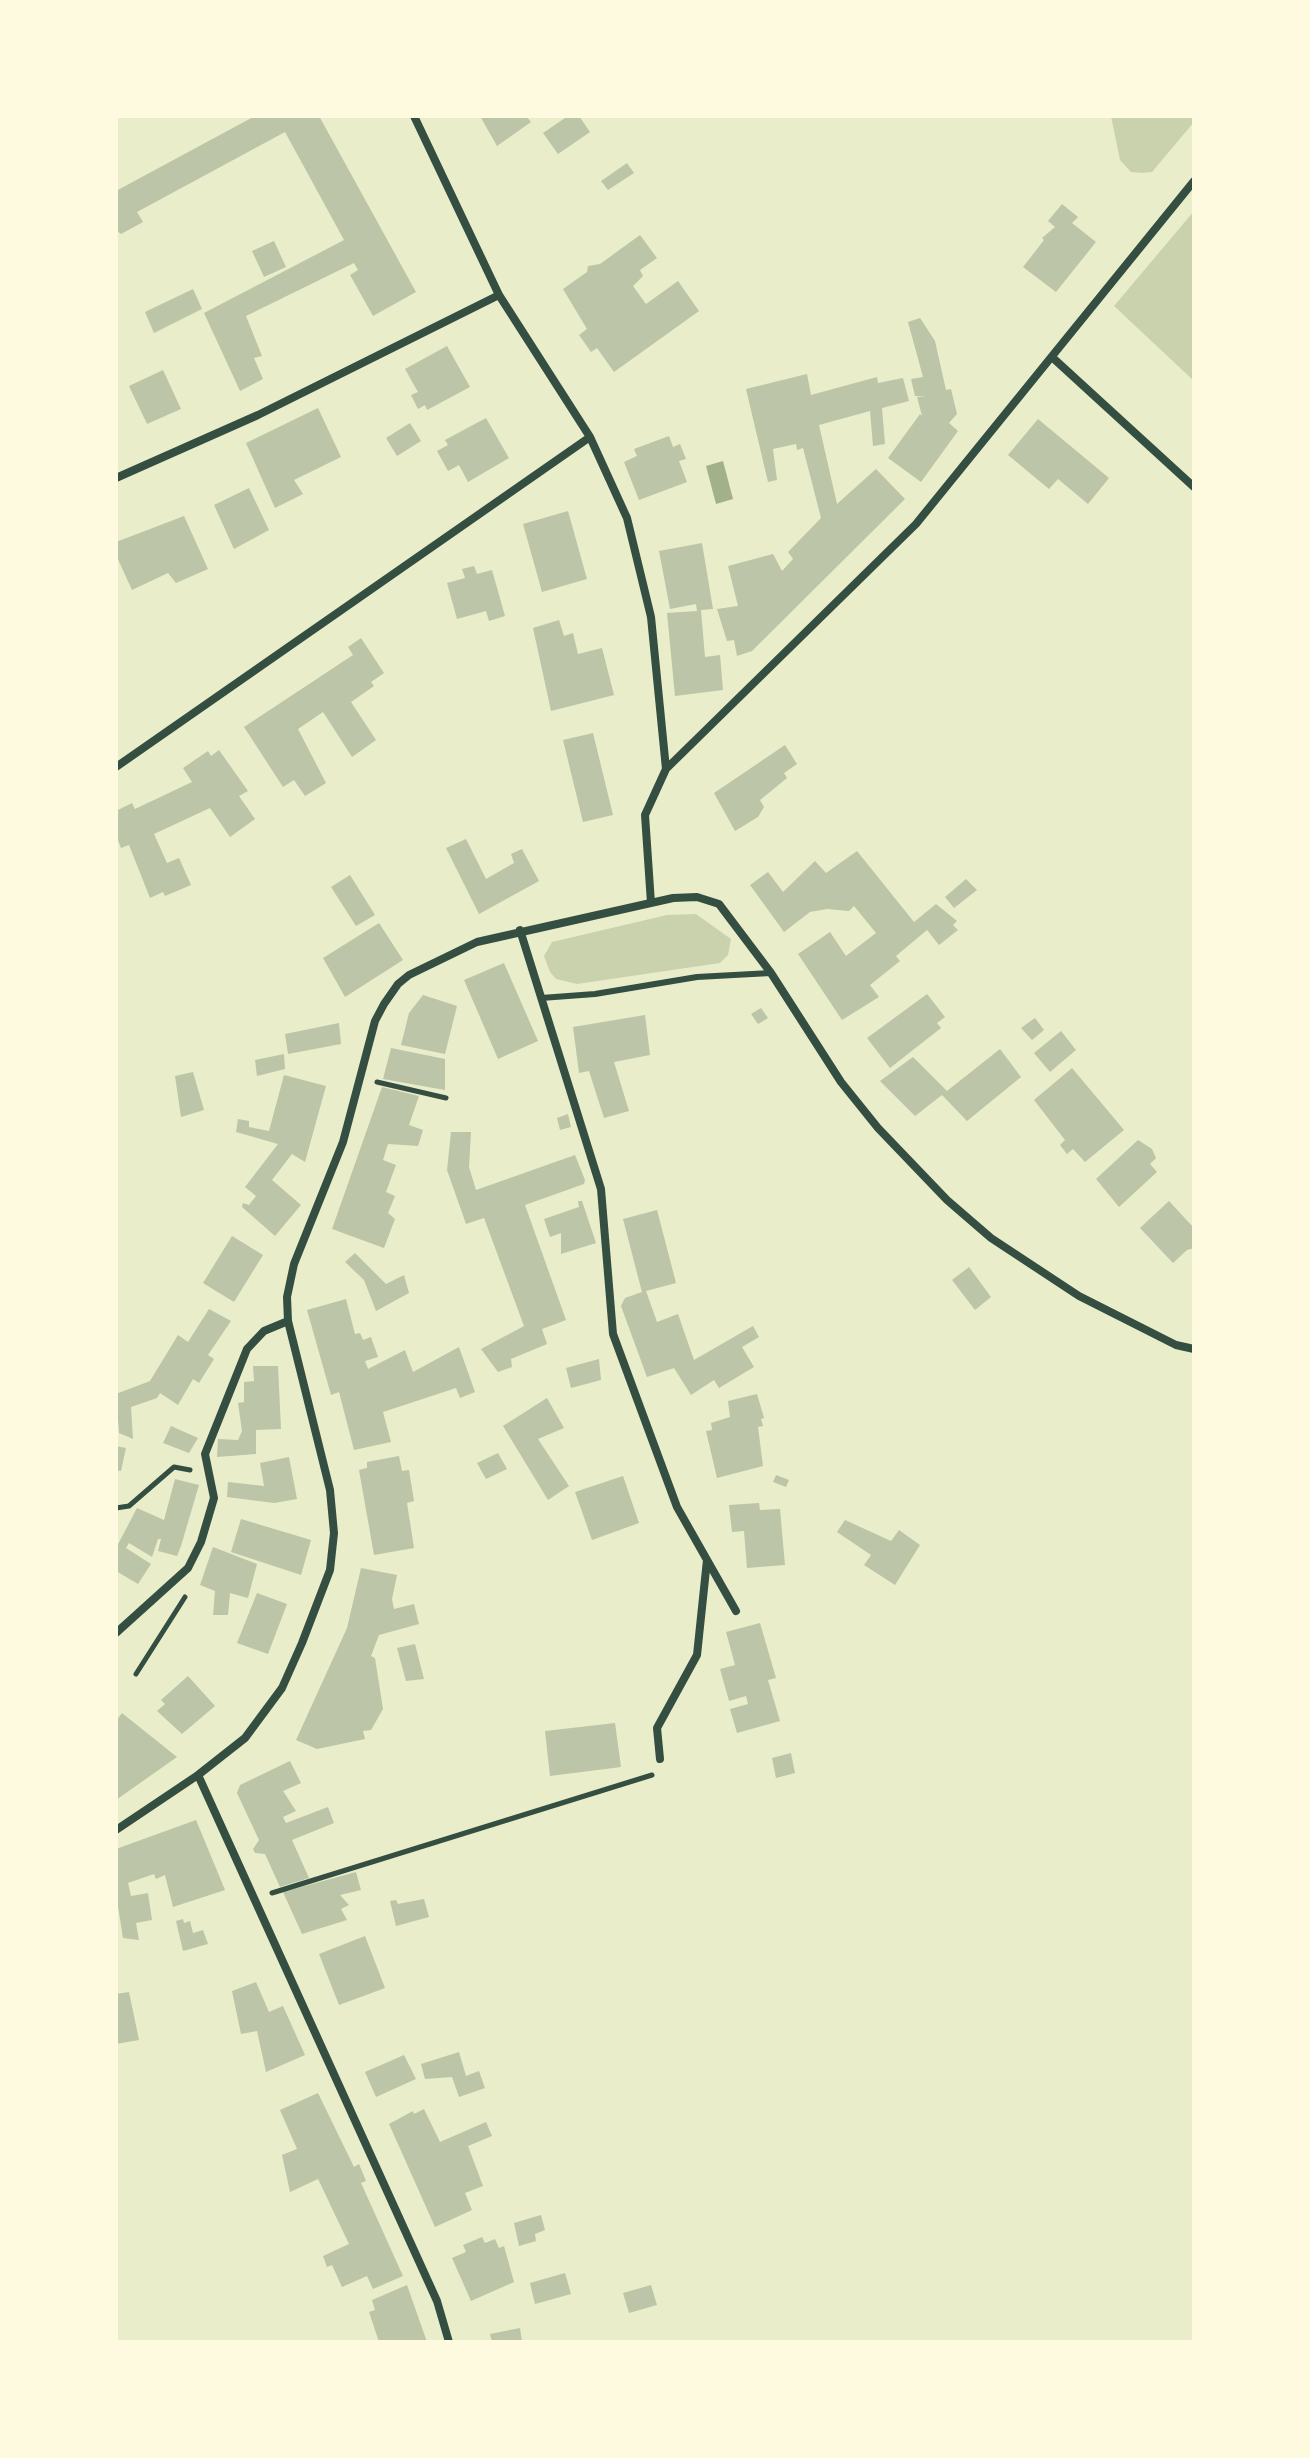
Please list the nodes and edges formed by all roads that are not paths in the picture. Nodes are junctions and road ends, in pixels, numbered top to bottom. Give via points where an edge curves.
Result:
1 (414, 116) edge
2 (1194, 181) edge
3 (499, 295) junction
4 (1053, 358) junction
5 (590, 437) junction
6 (116, 478) edge
7 (1194, 487) edge
8 (116, 767) edge
9 (666, 769) junction
10 (651, 903) junction
11 (520, 930) junction
12 (771, 973) junction
13 (541, 998) junction
14 (288, 1321) junction
15 (1194, 1349) edge
16 (707, 1559) junction
17 (736, 1611) dead end
18 (116, 1633) edge
19 (660, 1759) road end
20 (198, 1775) junction
21 (116, 1830) edge
22 (449, 2342) edge

1 - 3 street
2 - 4 street
3 - 5 street
3 - 6 street via 272,408
4 - 7 street
4 - 9 street via 916,524
5 - 8 street
5 - 9 street via 627,518 639,564 656,656
9 - 10 street via 645,815
10 - 11 street
10 - 12 street via 697,897 719,904
11 - 13 street
11 - 14 street via 477,942 398,984 375,1021 343,1142 294,1264
12 - 13 lane via 697,977
12 - 15 street via 841,1082 947,1200 991,1238 1079,1296
13 - 16 street via 601,1189 613,1334 677,1507
14 - 18 street via 264,1331 247,1349 205,1454 214,1498 188,1568
14 - 20 street via 330,1490 330,1570 268,1710 245,1738
16 - 17 street
16 - 19 street via 697,1655 657,1728
20 - 21 street
20 - 22 street via 437,2301

